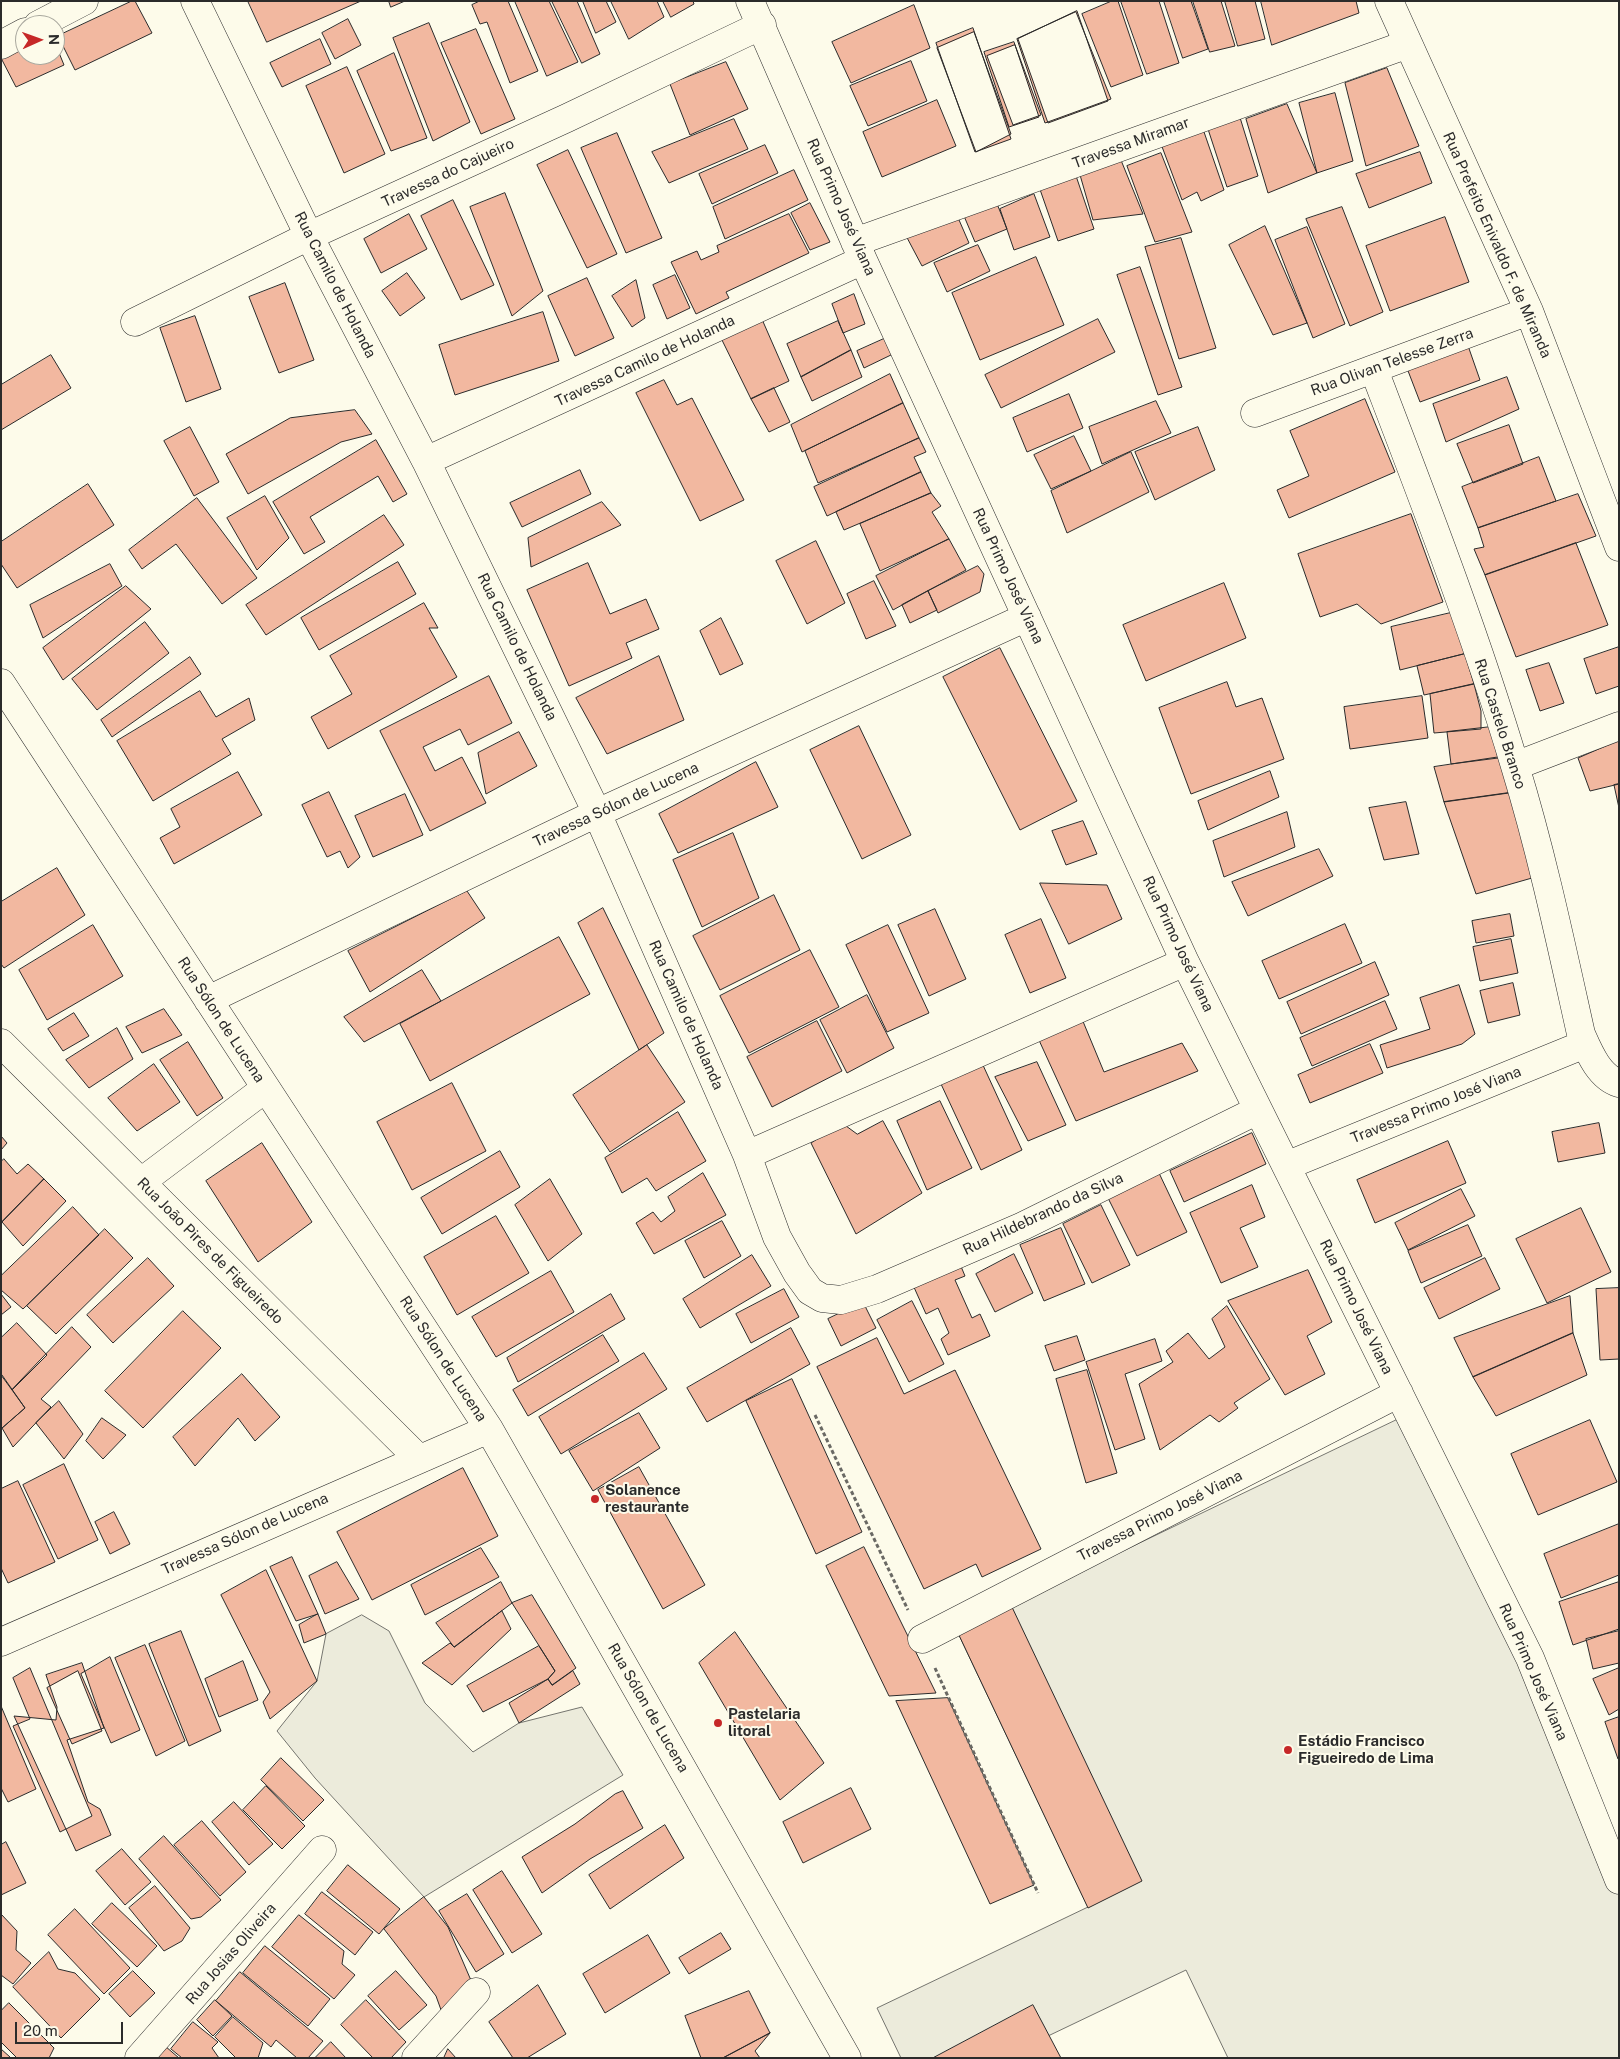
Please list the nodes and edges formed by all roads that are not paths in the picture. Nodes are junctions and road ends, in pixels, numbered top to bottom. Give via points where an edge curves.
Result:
1 (84, 1) edge
2 (195, 1) edge
3 (750, 1) edge
4 (1389, 1) edge
5 (57, 15) edge
6 (762, 26) junction
7 (15, 37) edge
8 (1408, 44) junction
9 (1, 45) edge
10 (309, 236) junction
11 (859, 251) junction
12 (1529, 311) junction
13 (135, 322) dead end
14 (1374, 370) junction
15 (1255, 413) dead end
16 (426, 461) junction
17 (1619, 548) edge
18 (1026, 617) junction
19 (1, 683) edge
20 (1619, 726) edge
21 (1515, 766) junction
22 (597, 813) junction
23 (1185, 962) junction
24 (208, 1000) junction
25 (1, 1043) edge
26 (1585, 1044) junction
27 (1615, 1082) edge
28 (266, 1088) junction
29 (1258, 1110) junction
30 (747, 1155) junction
31 (1286, 1166) junction
32 (140, 1182) junction
33 (822, 1298) joint
34 (1399, 1393) junction
35 (489, 1428) junction
36 (418, 1458) junction
37 (922, 1640) dead end
38 (1, 1642) edge
39 (322, 1850) dead end
40 (1619, 1880) edge
41 (476, 1992) dead end
42 (139, 2058) edge
43 (416, 2058) edge
44 (847, 2058) edge

1 - 5 street
2 - 10 street, Rua Camilo de Holanda
3 - 6 street, Rua Primo José Viana
4 - 8 street, Rua Prefeito Enivaldo F. de Miranda
6 - 10 street, Travessa do Cajueiro
6 - 11 street, Rua Primo José Viana
7 - 9 street
8 - 11 street, Travessa Miramar
8 - 12 street, Rua Prefeito Enivaldo F. de Miranda
10 - 13 street, Travessa do Cajueiro
10 - 16 street, Rua Camilo de Holanda
11 - 16 street, Travessa Camilo de Holanda
11 - 18 street, Rua Primo José Viana
12 - 14 street, Rua Olivan Telesse Zerra
12 - 17 street, Rua Prefeito Enivaldo F. de Miranda
14 - 15 street, Rua Olivan Telesse Zerra
14 - 21 street, Rua Castelo Branco via 1446,559
16 - 22 street, Rua Camilo de Holanda
18 - 22 street, Travessa Sólon de Lucena
18 - 23 street, Rua Primo José Viana
19 - 24 street, Rua Sólon de Lucena
20 - 21 street
21 - 26 street, Rua Castelo Branco via 1551,898
22 - 24 street, Travessa Sólon de Lucena
22 - 30 street, Rua Camilo de Holanda
23 - 29 street, Rua Primo José Viana
23 - 30 street
24 - 28 street, Rua Sólon de Lucena
25 - 32 street, Rua João Pires de Figueiredo
26 - 27 street, Rua Castelo Branco via 1590,1055
26 - 31 street, Travessa Primo José Viana
28 - 32 street
28 - 35 street, Rua Sólon de Lucena
29 - 31 street, Rua Primo José Viana
29 - 33 street, Rua Hildebrando da Silva via 996,1237 877,1288 841,1300
30 - 33 street, Rua Camilo de Holanda via 777,1236 804,1284
31 - 34 street, Rua Primo José Viana
32 - 36 street, Rua João Pires de Figueiredo
34 - 37 street, Travessa Primo José Viana
34 - 40 street, Rua Primo José Viana via 1530,1658
35 - 36 street, Travessa Sólon de Lucena
35 - 44 street, Rua Sólon de Lucena
36 - 38 street, Travessa Sólon de Lucena
39 - 42 street, Rua Josias Oliveira
41 - 43 street

